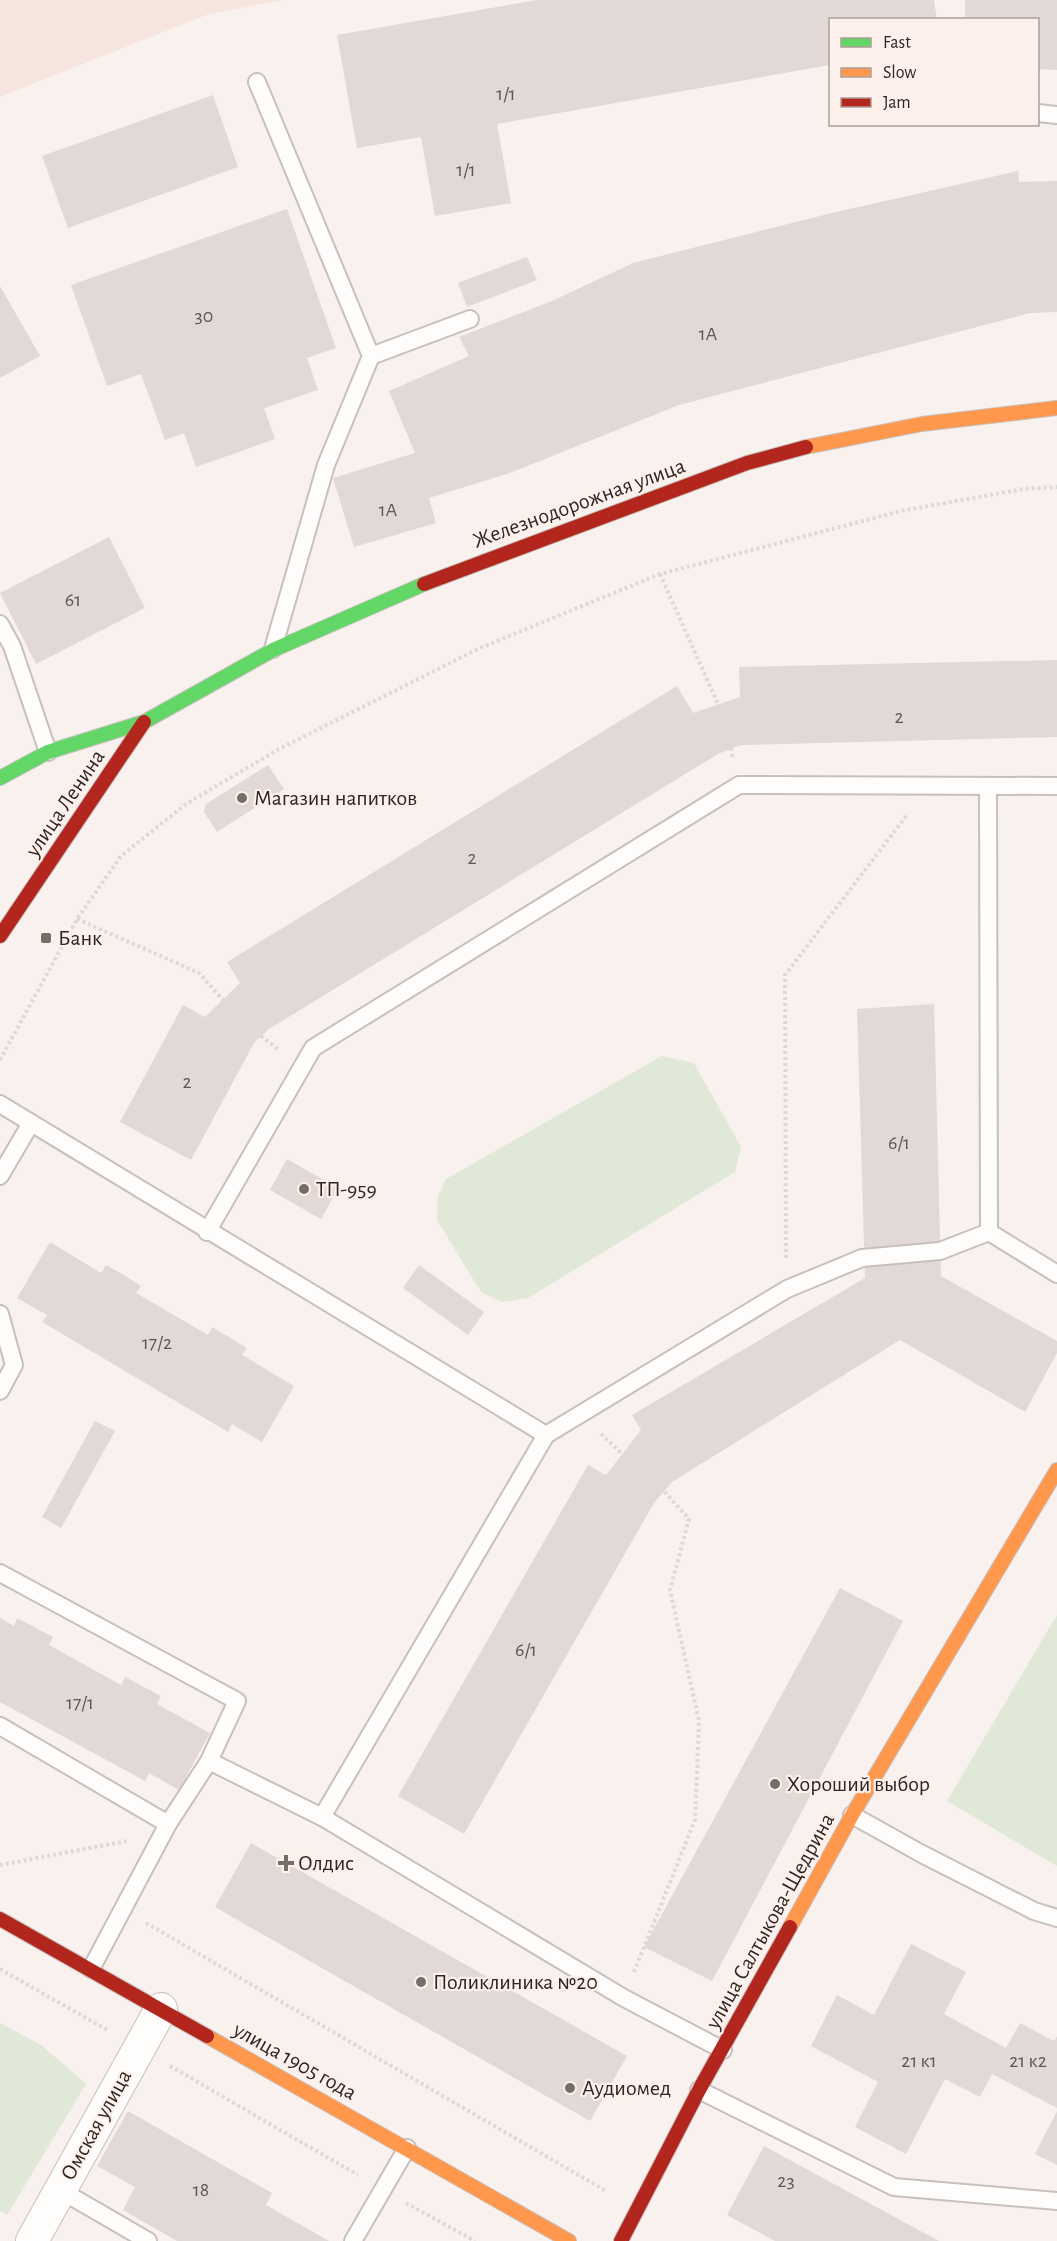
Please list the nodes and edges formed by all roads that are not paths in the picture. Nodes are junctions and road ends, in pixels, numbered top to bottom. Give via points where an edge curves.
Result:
1 (257, 82) dead end
2 (1039, 113) edge
3 (1057, 115) edge
4 (470, 319) dead end
5 (372, 356) junction
6 (1057, 408) edge
7 (0, 624) edge
8 (273, 650) junction
9 (144, 722) junction
10 (48, 752) junction
11 (0, 778) edge
12 (988, 786) junction
13 (1057, 786) edge
14 (0, 936) edge
15 (0, 1104) edge
16 (31, 1123) junction
17 (0, 1176) edge
18 (207, 1232) junction
19 (989, 1232) junction
20 (1057, 1274) edge
21 (0, 1314) edge
22 (0, 1391) edge
23 (546, 1435) junction
24 (1057, 1470) edge
25 (0, 1573) edge
26 (0, 1726) edge
27 (208, 1761) junction
28 (852, 1815) junction
29 (322, 1817) junction
30 (166, 1829) junction
31 (1057, 1918) edge
32 (0, 1919) edge
33 (91, 1969) junction
34 (161, 2009) junction
35 (723, 2050) junction
36 (699, 2090) junction
37 (407, 2148) junction
38 (60, 2190) junction
39 (1057, 2201) edge
40 (32, 2241) edge
41 (148, 2241) edge
42 (353, 2241) edge
43 (569, 2241) edge
44 (621, 2241) edge

1 - 5 lane
2 - 3 lane
4 - 5 lane
5 - 8 lane via 326,465
6 - 8 street, Железнодорожная улица via 829,440 747,463 428,582
7 - 10 lane via 12,646
8 - 9 street, Железнодорожная улица
9 - 10 street, Железнодорожная улица
9 - 14 street, улица Ленина
10 - 11 street, Железнодорожная улица
12 - 13 lane
12 - 18 lane via 739,785 313,1048
12 - 19 lane
15 - 16 lane
16 - 17 lane
16 - 18 lane
18 - 23 lane
19 - 20 lane
19 - 23 lane via 940,1251 862,1258 787,1288
21 - 22 lane via 14,1365
23 - 29 lane
24 - 28 street, улица Салтыкова-Щедрина
25 - 27 lane via 237,1701
26 - 30 lane
27 - 29 lane
27 - 30 lane
28 - 31 lane via 1024,1906
28 - 35 street, улица Салтыкова-Щедрина
29 - 35 lane via 624,1998
30 - 33 lane
32 - 33 street, улица 1905 года
33 - 34 street, улица 1905 года
34 - 37 street, улица 1905 года
34 - 38 street, Омская улица
35 - 36 street, улица Салтыкова-Щедрина
36 - 39 lane via 894,2187
36 - 44 street, улица Салтыкова-Щедрина
37 - 42 lane
37 - 43 street, улица 1905 года
38 - 40 street, Омская улица
38 - 41 lane

